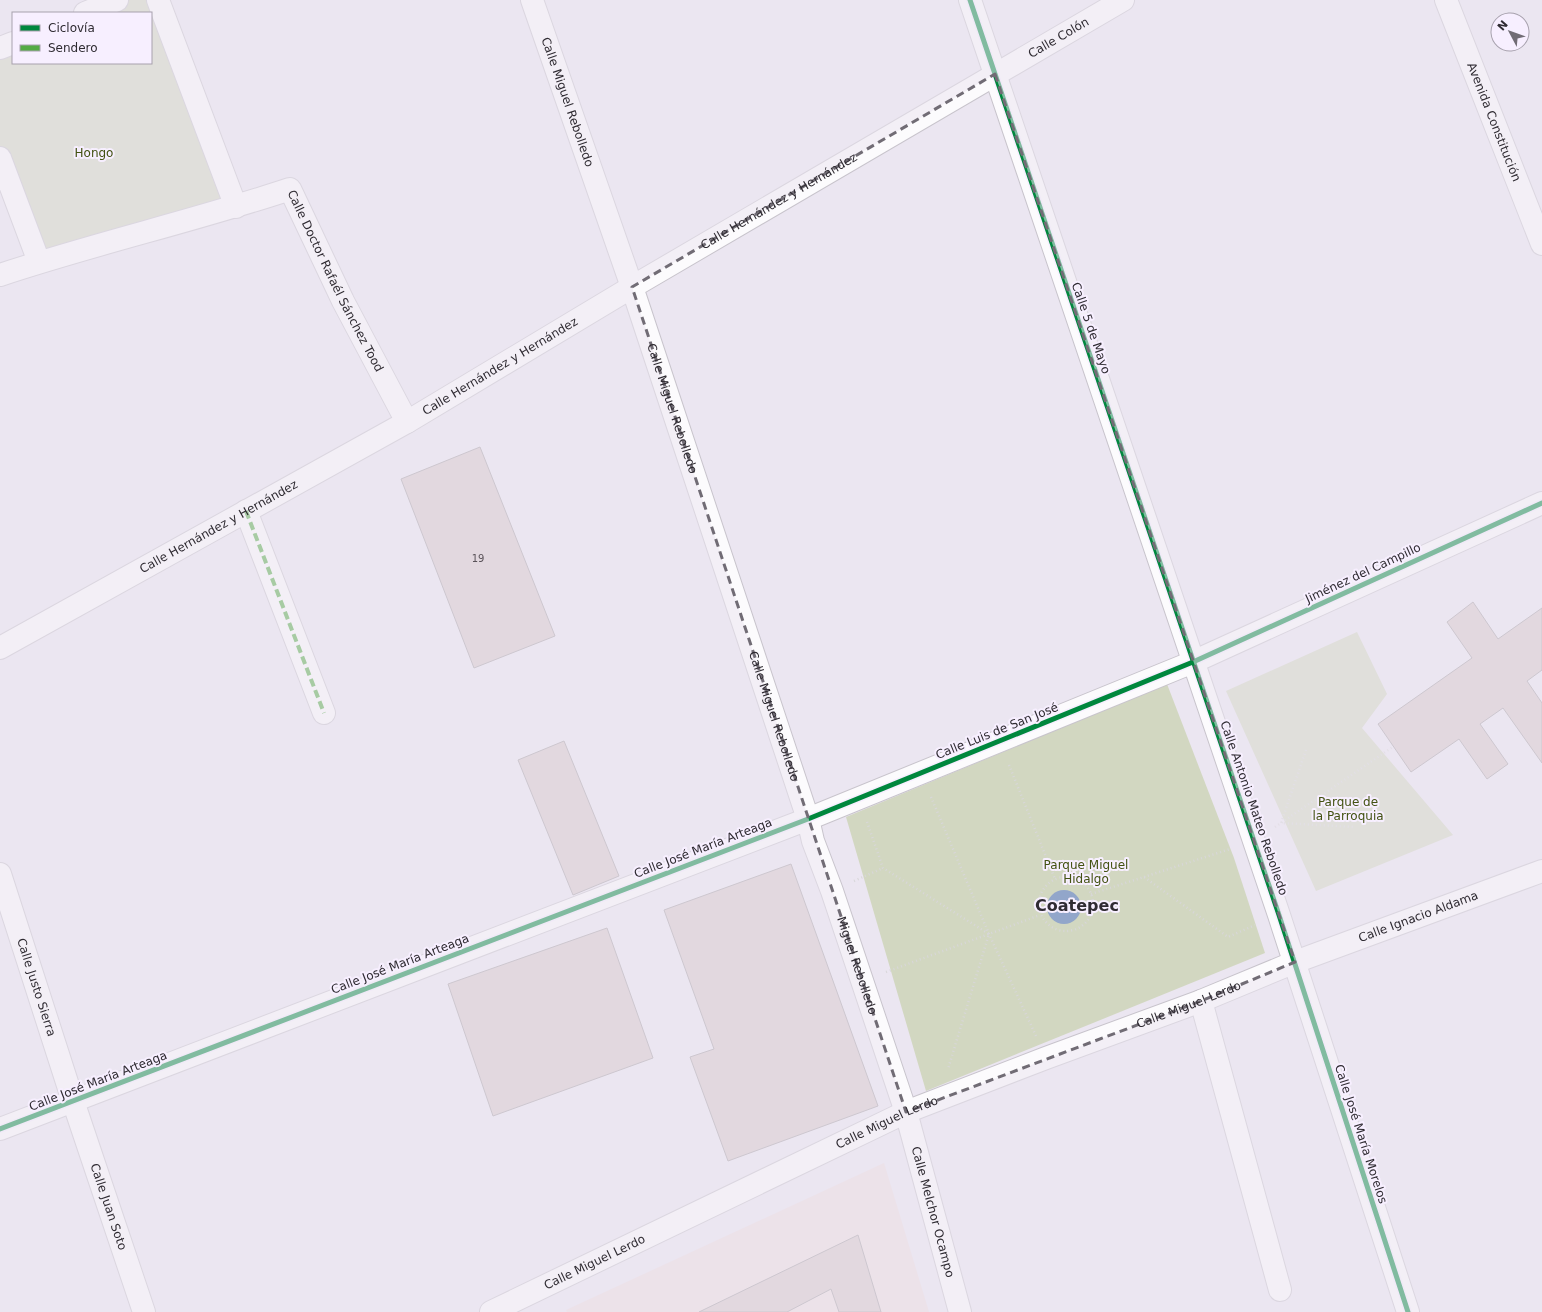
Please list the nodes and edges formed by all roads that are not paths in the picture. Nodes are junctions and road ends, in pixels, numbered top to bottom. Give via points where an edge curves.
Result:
1 (117, 0) edge
2 (158, 0) edge
3 (532, 0) edge
4 (970, 0) edge
5 (1123, 0) edge
6 (1446, 0) edge
7 (87, 12) edge
8 (12, 43) edge
9 (0, 48) edge
10 (995, 74) junction
11 (0, 158) edge
12 (236, 207) junction
13 (1542, 244) edge
14 (39, 262) junction
15 (0, 275) edge
16 (632, 287) junction
17 (407, 422) junction
18 (1542, 502) edge
19 (246, 511) junction
20 (0, 648) edge
21 (1193, 662) junction
22 (324, 713) dead end
23 (808, 818) junction
24 (1542, 871) edge
25 (0, 874) edge
26 (1295, 962) junction
27 (1201, 1001) junction
28 (73, 1101) junction
29 (906, 1112) junction
30 (0, 1129) edge
31 (1280, 1290) dead end
32 (144, 1312) edge
33 (491, 1312) edge
34 (960, 1312) edge
35 (1408, 1312) edge

1 - 7 street
2 - 12 street
3 - 16 street, Calle Miguel Rebolledo
4 - 10 street, Calle 5 de Mayo
5 - 10 street, Calle Colón
6 - 13 street, Avenida Constitución
8 - 9 street
10 - 16 street, Calle Hernández y Hernández
10 - 21 street, Calle 5 de Mayo
11 - 14 street
12 - 14 street, Calle Doctor Rafaél Sánchez Tood
12 - 17 street, Calle Doctor Rafaél Sánchez Tood via 290,189 343,301
14 - 15 street, Calle Doctor Rafaél Sánchez Tood
16 - 17 street, Calle Hernández y Hernández
16 - 23 street, Calle Miguel Rebolledo
17 - 19 street, Calle Hernández y Hernández
18 - 21 street, Jiménez del Campillo
19 - 20 street, Calle Hernández y Hernández
19 - 22 street
21 - 23 street, Calle Luis de San José
21 - 26 street, Calle Antonio Mateo Rebolledo
23 - 28 street, Calle José María Arteaga
23 - 29 street, Miguel Rebolledo via 813,841
24 - 26 street, Calle Ignacio Aldama
25 - 28 street, Calle Justo Sierra
26 - 27 street, Calle Miguel Lerdo
26 - 35 street, Calle José María Morelos
27 - 29 street, Calle Miguel Lerdo
27 - 31 street
28 - 30 street, Calle José María Arteaga
28 - 32 street, Calle Juan Soto
29 - 33 street, Calle Miguel Lerdo
29 - 34 street, Calle Melchor Ocampo

